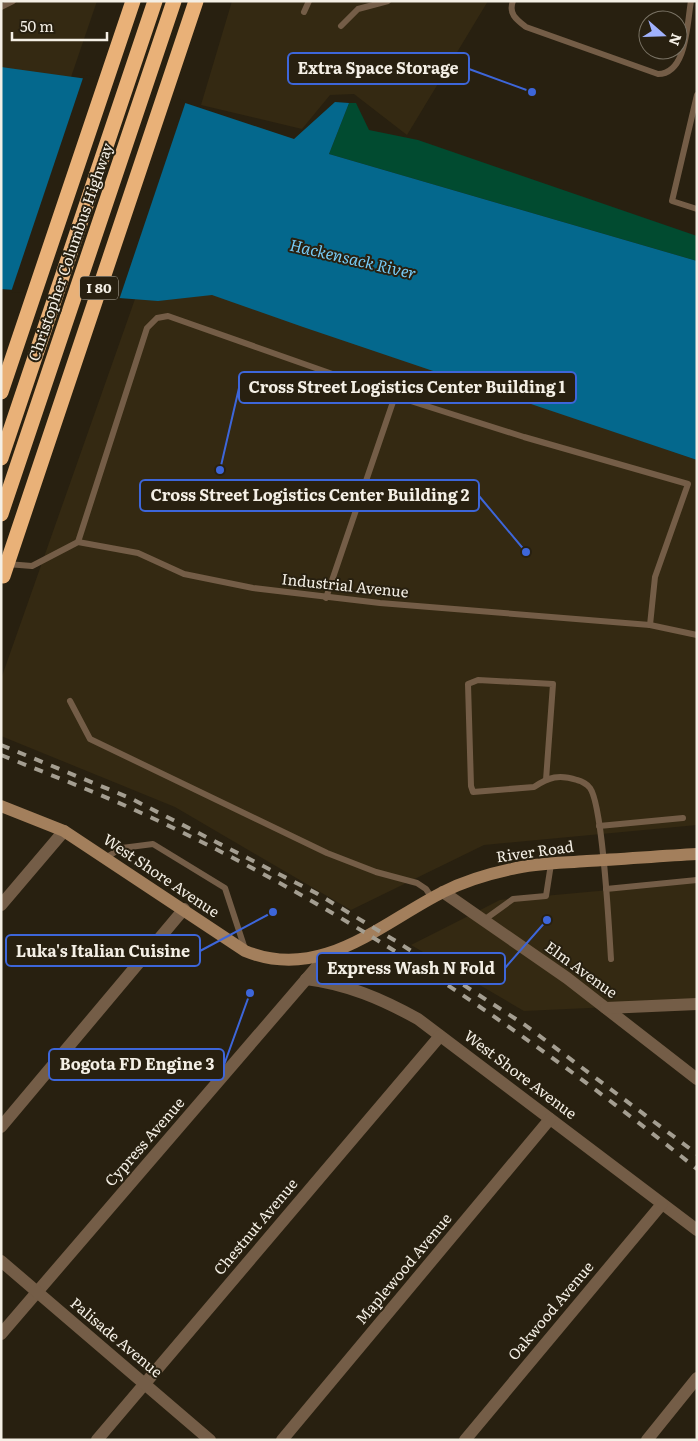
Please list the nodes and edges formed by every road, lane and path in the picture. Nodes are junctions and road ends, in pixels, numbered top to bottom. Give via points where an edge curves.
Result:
1 (13, 1) edge
2 (133, 1) edge
3 (154, 1) edge
4 (174, 1) edge
5 (196, 1) edge
6 (309, 1) edge
7 (388, 1) edge
8 (513, 1) edge
9 (691, 1) edge
10 (1, 7) edge
11 (304, 12) dead end
12 (341, 26) dead end
13 (697, 95) edge
14 (697, 209) edge
15 (1, 392) edge
16 (395, 396) junction
17 (1, 458) edge
18 (1, 514) edge
19 (78, 542) junction
20 (2, 575) edge
21 (326, 598) junction
22 (650, 625) junction
23 (697, 635) edge
24 (70, 701) dead end
25 (546, 780) junction
26 (1, 806) edge
27 (683, 818) dead end
28 (598, 826) junction
29 (64, 831) junction
30 (697, 854) edge
31 (106, 858) junction
32 (602, 860) junction
33 (551, 864) junction
34 (697, 880) edge
35 (606, 889) junction
36 (437, 895) junction
37 (1, 905) edge
38 (184, 909) junction
39 (484, 920) junction
40 (362, 937) joint
41 (245, 951) junction
42 (327, 955) junction
43 (611, 959) dead end
44 (306, 979) junction
45 (697, 1004) edge
46 (606, 1008) junction
47 (440, 1036) junction
48 (697, 1079) edge
49 (550, 1119) junction
50 (1, 1127) edge
51 (662, 1204) junction
52 (697, 1230) edge
53 (1, 1262) edge
54 (37, 1292) junction
55 (1, 1334) edge
56 (697, 1378) edge
57 (144, 1383) junction
58 (97, 1440) edge
59 (210, 1440) edge
60 (282, 1440) edge
61 (466, 1440) edge
62 (647, 1440) edge

1 - 10 lane
2 - 15 highway, Christopher Columbus Highway
3 - 17 highway, Christopher Columbus Highway / I 80
4 - 18 highway, Christopher Columbus Highway / I 80
5 - 20 highway, I 80, bridge
6 - 11 lane
7 - 12 lane via 358,9
8 - 9 lane via 511,12 526,27 658,74 666,74 678,64
13 - 14 lane via 672,201
16 - 19 lane via 168,316 157,318 147,328
16 - 21 lane
16 - 22 lane via 688,484 655,577
19 - 20 lane via 32,566
19 - 21 lane, Industrial Avenue via 138,553 184,574 213,582
21 - 22 lane, Industrial Avenue
22 - 23 lane, Industrial Avenue
24 - 36 lane via 90,739 328,853 376,872 417,883
25 - 25 lane via 534,787 473,792 468,684 478,680 553,684
25 - 28 lane via 558,775 583,782 590,788
26 - 29 main road, West Shore Avenue
27 - 28 lane
28 - 32 lane
29 - 31 main road, West Shore Avenue
29 - 37 street
30 - 32 main road, River Road
31 - 38 main road, West Shore Avenue
31 - 41 lane via 122,848 153,844 225,888
32 - 33 main road, River Road
32 - 35 lane
33 - 36 main road, River Road via 513,868 483,876
33 - 39 lane via 546,896 513,899
34 - 35 lane
35 - 43 lane
36 - 39 street, Elm Avenue
36 - 40 main road, River Road
38 - 41 main road, West Shore Avenue
38 - 50 street
39 - 46 street, Elm Avenue
40 - 42 main road, Cypress Avenue
41 - 42 main road, West Shore Avenue via 283,961
42 - 44 street, Cypress Avenue
44 - 47 street, West Shore Avenue via 333,983 385,1001 418,1019
44 - 54 street, Cypress Avenue
45 - 46 street
46 - 48 street, Elm Avenue
47 - 49 street, West Shore Avenue
47 - 57 street, Chestnut Avenue
49 - 51 street, West Shore Avenue
49 - 60 street, Maplewood Avenue
51 - 52 street, West Shore Avenue
51 - 61 street, Oakwood Avenue
53 - 54 street, Palisade Avenue
54 - 55 street, Cypress Avenue
54 - 57 street, Palisade Avenue
56 - 62 street
57 - 58 street, Chestnut Avenue
57 - 59 street, Palisade Avenue

